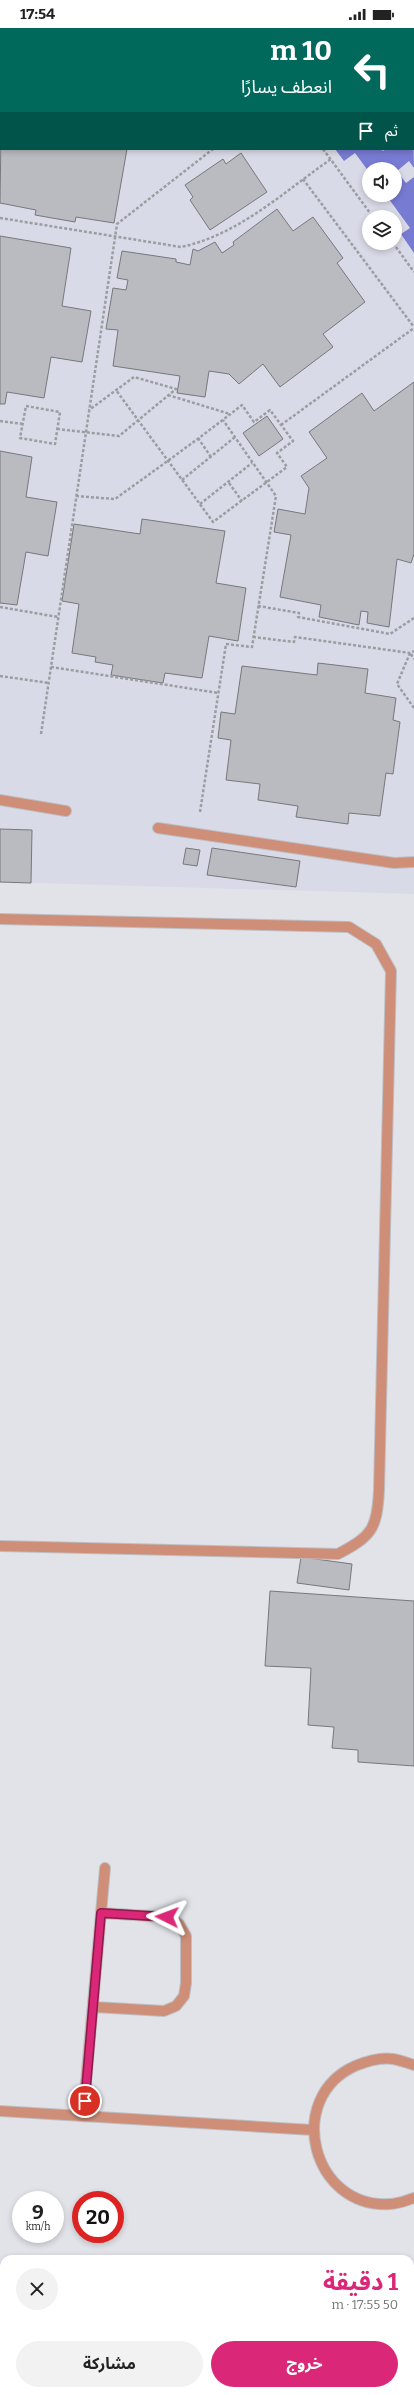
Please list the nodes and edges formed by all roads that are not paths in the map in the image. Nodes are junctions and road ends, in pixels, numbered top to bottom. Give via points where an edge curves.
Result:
1 (0, 800) edge
2 (66, 811) dead end
3 (158, 828) dead end
4 (414, 862) edge
5 (0, 919) edge
6 (0, 1546) edge
7 (105, 1868) dead end
8 (101, 1913) junction
9 (94, 2007) junction
10 (414, 2064) edge
11 (0, 2111) edge
12 (83, 2116) junction
13 (313, 2130) junction
14 (414, 2198) edge

1 - 2 lane
3 - 4 lane via 394,863
5 - 6 lane via 349,927 376,944 391,971 391,995 378,1518 362,1541 338,1554
7 - 8 lane
8 - 9 lane
8 - 9 lane via 167,1917 179,1924 186,1936 186,1983 184,1996 176,2006 164,2011
9 - 12 lane
10 - 13 lane via 393,2059 369,2060 347,2070 329,2086 318,2107
11 - 12 lane
12 - 13 lane
13 - 14 lane via 317,2154 322,2165 345,2192 367,2202 391,2204

